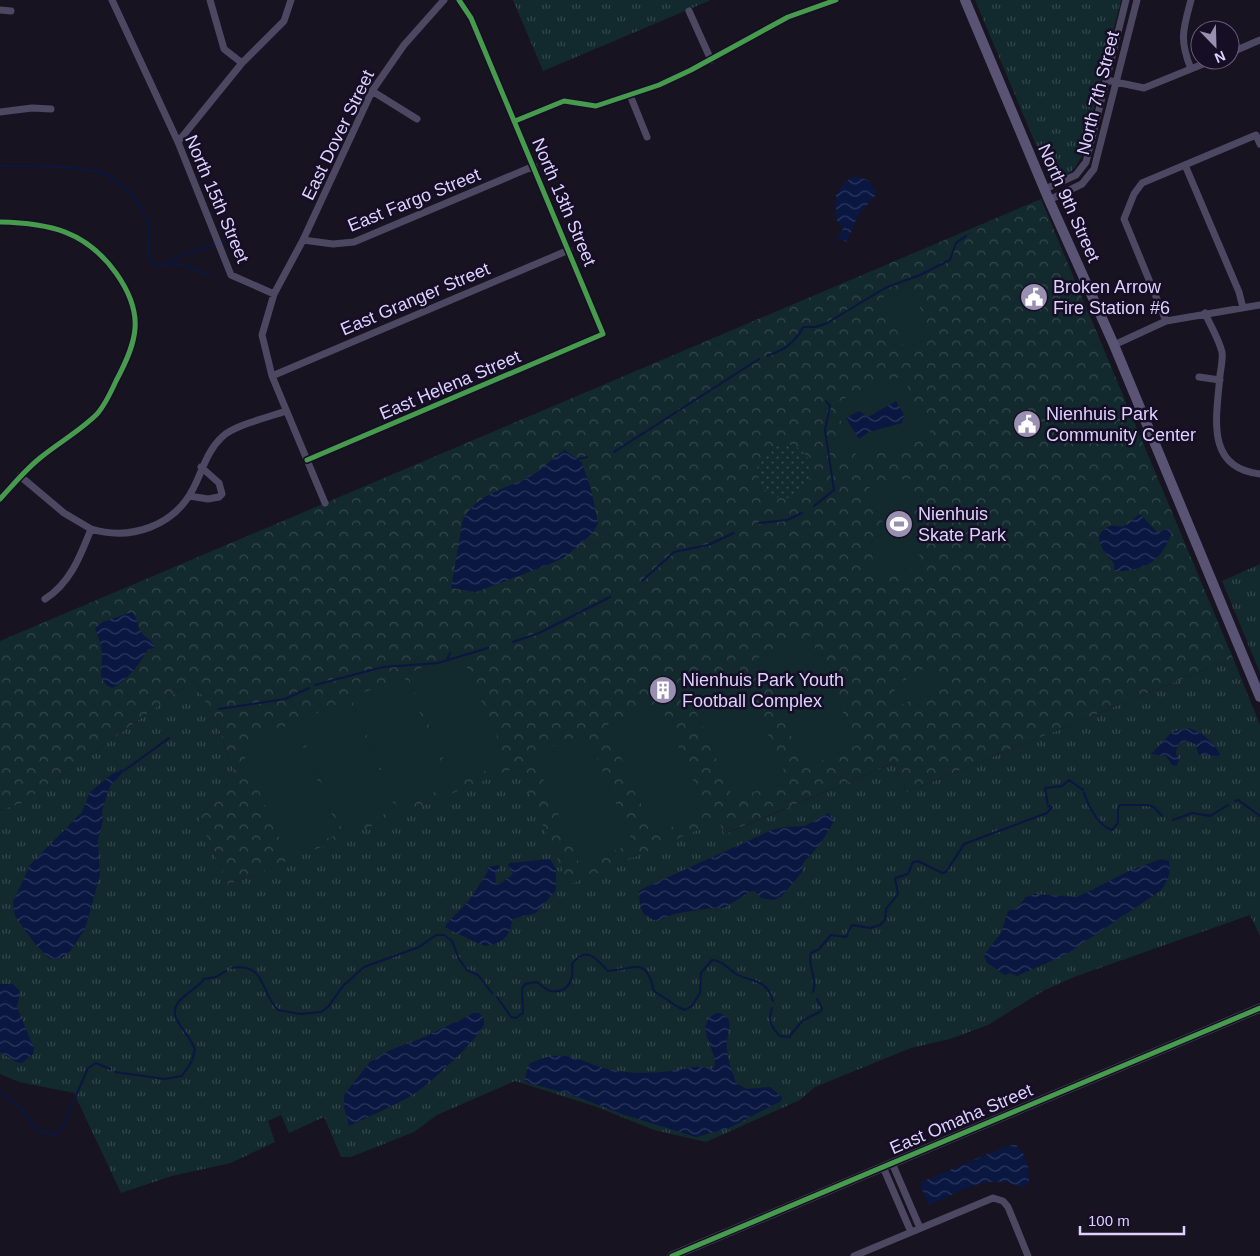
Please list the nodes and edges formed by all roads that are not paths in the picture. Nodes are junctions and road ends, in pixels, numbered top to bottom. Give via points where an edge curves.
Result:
1 (112, 0) edge
2 (210, 0) edge
3 (291, 0) edge
4 (444, 0) edge
5 (459, 0) edge
6 (836, 0) edge
7 (965, 0) edge
8 (1126, 0) edge
9 (1137, 0) edge
10 (1191, 0) edge
11 (0, 10) edge
12 (11, 11) dead end
13 (689, 11) dead end
14 (1260, 40) edge
15 (1240, 49) edge
16 (710, 60) junction
17 (242, 62) junction
18 (1190, 67) edge
19 (1190, 69) edge
20 (1106, 80) junction
21 (1116, 83) junction
22 (372, 91) junction
23 (630, 95) junction
24 (52, 109) dead end
25 (0, 112) edge
26 (417, 119) dead end
27 (515, 121) junction
28 (647, 137) dead end
29 (178, 142) junction
30 (1260, 144) edge
31 (1185, 165) junction
32 (534, 166) junction
33 (1045, 189) junction
34 (1049, 200) junction
35 (0, 222) edge
36 (304, 240) junction
37 (569, 250) junction
38 (274, 294) junction
39 (1260, 305) edge
40 (1243, 308) junction
41 (1205, 313) junction
42 (1166, 321) junction
43 (603, 334) joint
44 (1114, 345) junction
45 (272, 376) junction
46 (1199, 377) dead end
47 (1220, 380) junction
48 (286, 411) junction
49 (307, 460) junction
50 (202, 468) junction
51 (1260, 474) edge
52 (20, 476) junction
53 (189, 496) junction
54 (0, 499) edge
55 (325, 503) dead end
56 (91, 529) junction
57 (45, 600) dead end
58 (1260, 697) edge
59 (1260, 1008) edge
60 (887, 1165) junction
61 (920, 1228) junction
62 (911, 1232) junction
63 (672, 1256) edge
64 (854, 1256) edge
65 (1028, 1256) edge

1 - 29 street, North 15th Street
2 - 17 street via 224,49
3 - 17 street via 284,21
4 - 22 street, East Dover Street via 404,45
5 - 27 street, North 13th Street via 471,18
6 - 16 street via 788,16
7 - 33 main road, North 9th Street
8 - 20 street, North 7th Street
9 - 21 street, North 7th Street
10 - 18 street via 1182,36 1184,54
11 - 12 street
13 - 16 street
14 - 15 street
16 - 23 street via 676,78
17 - 29 street
19 - 21 street via 1144,88
20 - 21 street
20 - 33 street, North 7th Street via 1084,167 1072,177
21 - 34 street, North 7th Street via 1094,169 1082,184
22 - 26 street
22 - 36 street, East Dover Street
23 - 27 street via 596,106 564,101
23 - 28 street
24 - 25 street
27 - 32 street, North 13th Street
29 - 38 street, North 15th Street via 231,275
30 - 31 street via 1256,135
31 - 40 street
31 - 42 street via 1142,183 1124,219
32 - 36 street, East Fargo Street via 354,242 333,244
32 - 37 street, North 13th Street
33 - 34 main road, North 9th Street
34 - 44 main road, North 9th Street
35 - 52 street via 51,227 84,240 106,258 124,284 132,301 136,322 135,342 98,413
36 - 38 street, East Dover Street
37 - 43 street, North 13th Street
37 - 45 street, East Granger Street
38 - 45 street via 262,335
39 - 40 street
40 - 41 street
41 - 42 street
41 - 47 street via 1222,353
42 - 44 street
43 - 49 street, East Helena Street
44 - 58 main road, North 9th Street
45 - 48 street
46 - 47 street
47 - 51 street via 1218,447 1235,467
48 - 49 street
48 - 50 street via 224,435 211,449
49 - 55 street
50 - 53 street
50 - 53 street via 219,483 222,494 208,499
52 - 54 street
52 - 56 street via 64,513
53 - 56 street via 167,520 148,529 106,534
56 - 57 street via 70,576
59 - 60 street, East Omaha Street
60 - 61 street
60 - 62 street
60 - 63 street, East Omaha Street
61 - 62 street
61 - 65 street via 997,1198 1008,1207
62 - 64 street

